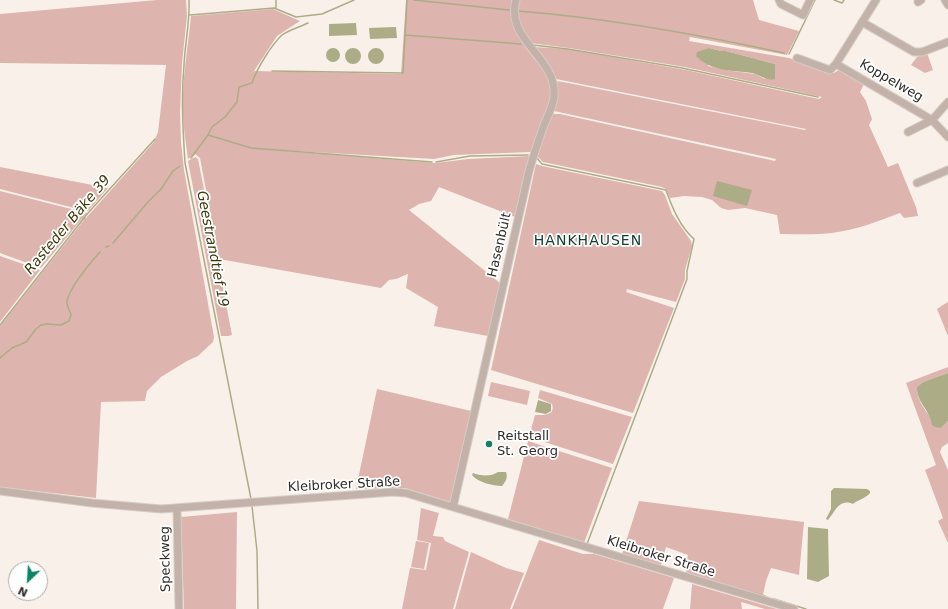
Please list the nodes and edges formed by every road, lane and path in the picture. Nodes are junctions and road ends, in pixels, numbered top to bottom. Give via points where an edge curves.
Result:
1 (516, 0) edge
2 (779, 0) edge
3 (810, 0) edge
4 (876, 0) edge
5 (945, 0) edge
6 (948, 5) edge
7 (862, 22) junction
8 (948, 42) edge
9 (797, 58) dead end
10 (836, 64) junction
11 (948, 102) edge
12 (932, 120) junction
13 (908, 132) dead end
14 (948, 138) edge
15 (948, 170) edge
16 (916, 183) dead end
17 (0, 491) edge
18 (453, 507) junction
19 (177, 509) junction
20 (179, 609) edge
21 (794, 609) edge

1 - 18 street, Hasenbült via 514,8 518,29 550,72 554,99 532,159
2 - 3 street via 781,4 803,15
4 - 7 street, Koppelweg
5 - 6 street
7 - 8 street via 914,52 922,52
7 - 10 street, Koppelweg
9 - 10 street via 830,70
10 - 12 street, Koppelweg
11 - 12 street
12 - 13 street
12 - 14 street, Koppelweg
15 - 16 street
17 - 19 street, Kleibroker Straße via 144,508
18 - 19 street, Kleibroker Straße via 417,496 392,492
18 - 21 street, Kleibroker Straße
19 - 20 street, Speckweg

